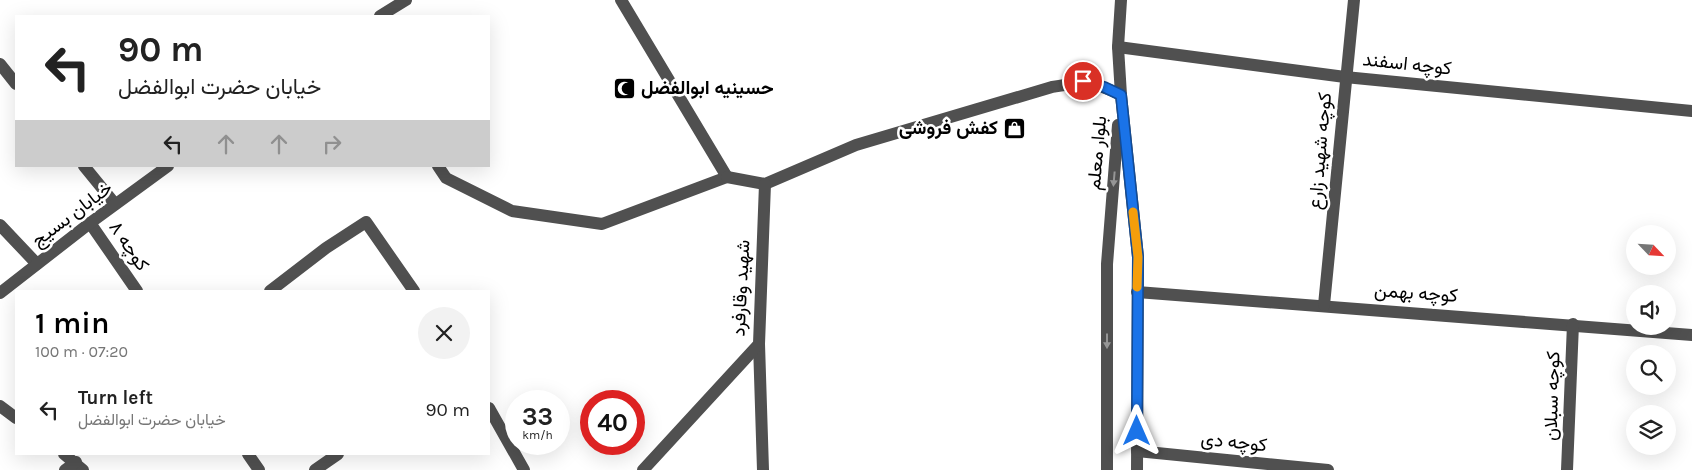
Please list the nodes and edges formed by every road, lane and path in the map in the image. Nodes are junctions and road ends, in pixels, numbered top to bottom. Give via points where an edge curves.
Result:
1 (406, 0) edge
2 (621, 0) edge
3 (1121, 0) edge
4 (1354, 0) edge
5 (382, 15) edge
6 (1118, 47) junction
7 (0, 64) edge
8 (1345, 77) junction
9 (15, 83) edge
10 (1121, 95) junction
11 (1692, 111) edge
12 (85, 167) edge
13 (167, 167) edge
14 (439, 167) edge
15 (727, 177) junction
16 (765, 184) junction
17 (115, 204) junction
18 (90, 223) junction
19 (0, 225) edge
20 (37, 264) junction
21 (136, 290) edge
22 (271, 290) edge
23 (413, 290) edge
24 (1137, 292) junction
25 (0, 293) edge
26 (1324, 305) junction
27 (1573, 324) junction
28 (1692, 335) edge
29 (759, 344) junction
30 (0, 406) edge
31 (490, 410) edge
32 (15, 417) edge
33 (1137, 451) junction
34 (65, 455) edge
35 (249, 455) edge
36 (337, 455) edge
37 (75, 468) edge
38 (259, 470) edge
39 (315, 470) edge
40 (524, 470) edge
41 (643, 470) edge
42 (763, 470) edge
43 (1107, 470) edge
44 (1137, 470) edge
45 (1328, 470) edge
46 (1567, 470) edge

1 - 5 street
2 - 15 street
3 - 6 street
4 - 8 street, کوچه شهید زارع
6 - 8 street, کوچه اسفند
6 - 10 street
7 - 9 street
8 - 11 street, کوچه اسفند
8 - 26 street, کوچه شهید زارع
10 - 16 street via 1083,81 1052,86 856,145
10 - 24 street, بلوار معلم via 1138,257
10 -> 43 street, بلوار معلم via 1107,264
12 - 17 street
13 - 17 street, خیابان بسیج
14 - 15 street via 446,178 512,210 602,224
15 - 16 street
16 - 29 street, شهید وقارفرد
17 - 18 street, خیابان بسیج
18 - 20 street, خیابان بسیج
18 - 21 street, کوچه ۸
19 - 20 street
20 - 25 street, خیابان بسیج
22 - 23 street via 366,222
24 - 26 street, کوچه بهمن
24 - 33 street, بلوار معلم
26 - 27 street, کوچه بهمن
27 - 28 street, کوچه بهمن
27 - 46 street, کوچه سبلان
29 - 41 street, شهید وقارفرد
29 - 42 street
30 - 32 street
31 - 40 street
33 - 44 street, بلوار معلم
33 - 45 street, کوچه دی
34 - 37 street
35 - 38 street
36 - 39 street

